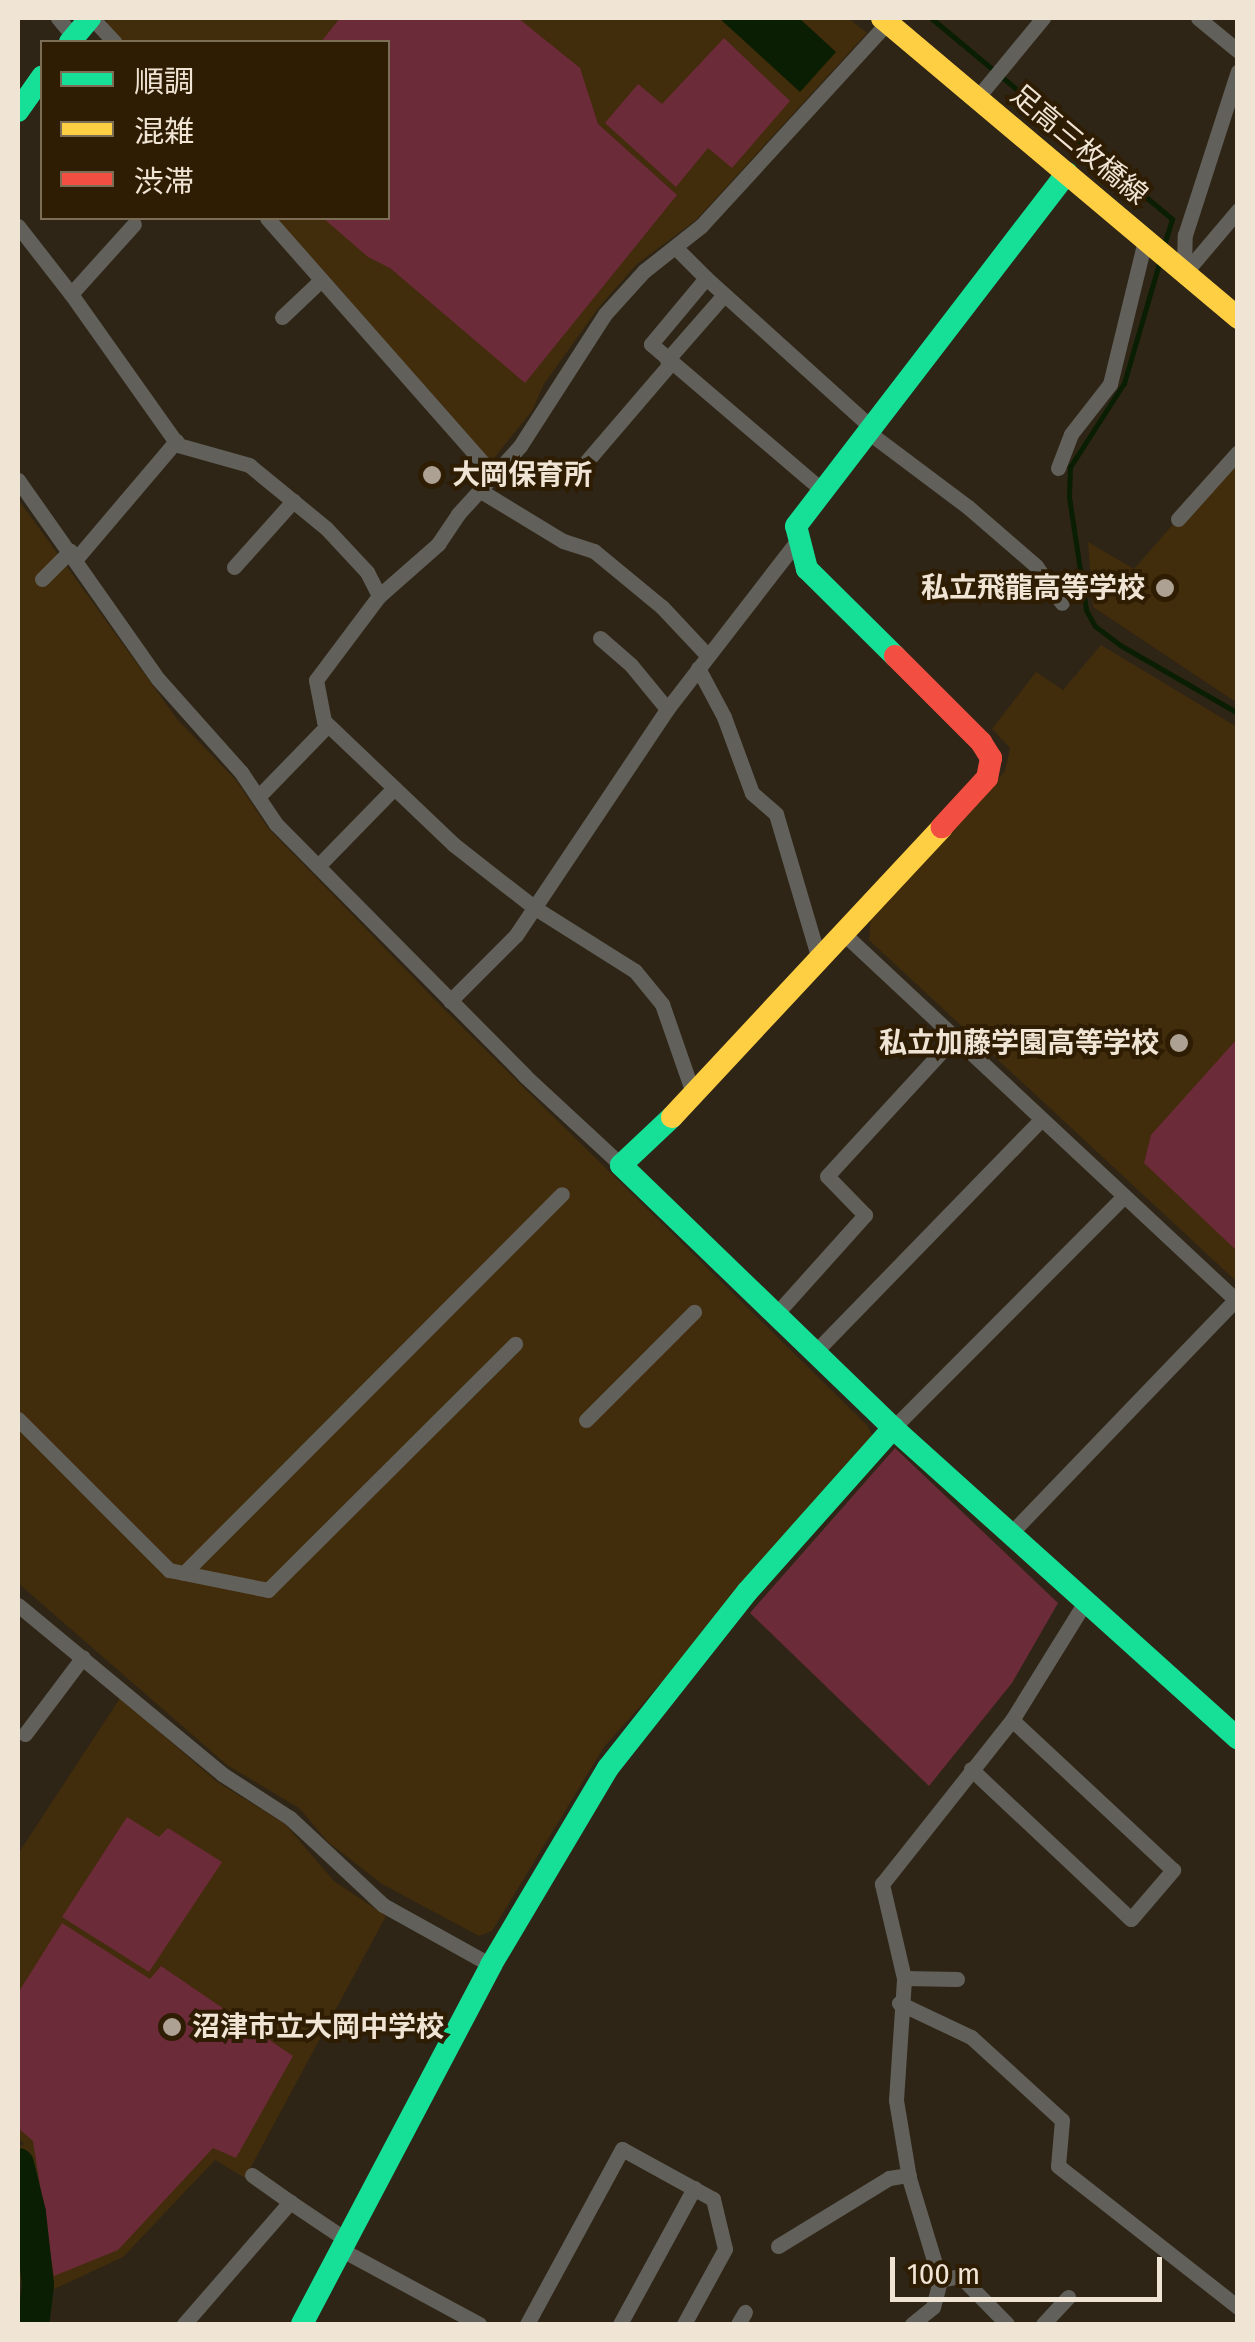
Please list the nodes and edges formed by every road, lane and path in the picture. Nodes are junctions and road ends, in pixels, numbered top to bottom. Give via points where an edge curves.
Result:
1 (58, 18) edge
2 (91, 18) edge
3 (1042, 18) edge
4 (1198, 18) edge
5 (885, 20) edge
6 (72, 40) edge
7 (112, 40) edge
8 (1238, 51) edge
9 (1238, 70) edge
10 (40, 80) edge
11 (983, 91) junction
12 (18, 111) edge
13 (1066, 172) junction
14 (1238, 210) edge
15 (269, 220) edge
16 (134, 224) dead end
17 (18, 226) edge
18 (1145, 240) junction
19 (675, 247) junction
20 (1177, 268) junction
21 (706, 278) junction
22 (322, 280) junction
23 (71, 294) junction
24 (724, 296) junction
25 (282, 316) dead end
26 (1238, 318) edge
27 (669, 361) junction
28 (870, 430) junction
29 (176, 441) junction
30 (1238, 452) edge
31 (1058, 468) dead end
32 (493, 474) junction
33 (574, 476) dead end
34 (18, 480) edge
35 (480, 490) junction
36 (822, 490) junction
37 (293, 501) junction
38 (1178, 519) dead end
39 (797, 541) junction
40 (73, 555) junction
41 (234, 567) dead end
42 (42, 579) dead end
43 (380, 596) junction
44 (1062, 603) dead end
45 (600, 638) dead end
46 (703, 662) junction
47 (667, 709) junction
48 (328, 725) junction
49 (394, 788) junction
50 (258, 798) junction
51 (318, 866) junction
52 (535, 908) junction
53 (844, 932) junction
54 (819, 960) junction
55 (450, 1001) junction
56 (954, 1038) junction
57 (694, 1096) junction
58 (1041, 1120) junction
59 (621, 1165) junction
60 (562, 1194) dead end
61 (1124, 1196) junction
62 (1236, 1302) edge
63 (694, 1312) dead end
64 (777, 1313) junction
65 (515, 1344) dead end
66 (816, 1350) junction
67 (18, 1419) edge
68 (586, 1420) dead end
69 (893, 1428) junction
70 (1011, 1532) junction
71 (184, 1573) junction
72 (1084, 1604) junction
73 (18, 1605) edge
74 (83, 1658) junction
75 (1012, 1720) junction
76 (25, 1734) dead end
77 (1238, 1739) edge
78 (971, 1770) junction
79 (491, 1965) junction
80 (904, 1978) junction
81 (957, 1979) dead end
82 (899, 2003) junction
83 (909, 2175) junction
84 (252, 2176) dead end
85 (694, 2188) junction
86 (290, 2202) junction
87 (345, 2246) junction
88 (778, 2246) dead end
89 (940, 2280) junction
90 (1068, 2297) dead end
91 (1238, 2308) edge
92 (184, 2324) edge
93 (302, 2324) edge
94 (479, 2324) edge
95 (527, 2324) edge
96 (620, 2324) edge
97 (684, 2324) edge
98 (912, 2324) edge
99 (1007, 2324) edge
100 (1043, 2324) edge

1 - 6 street
2 - 6 street
2 - 7 street
3 - 11 street
4 - 8 street
5 - 11 street, 足高三枚橋線
5 - 19 street
9 - 20 street
10 - 12 street
11 - 13 street, 足高三枚橋線
13 - 18 street, 足高三枚橋線
13 - 28 street
14 - 20 street
15 - 22 street
16 - 23 street
17 - 23 street
18 - 20 street, 足高三枚橋線
18 - 31 street via 1110,384 1071,434
19 - 21 street
19 - 32 street via 606,314 520,446
20 - 26 street, 足高三枚橋線
21 - 24 street
21 - 27 street via 650,344
22 - 25 street
22 - 32 street
23 - 29 street
24 - 27 street
24 - 28 street
27 - 33 street
27 - 36 street
28 - 36 street
28 - 44 street via 1022,554
29 - 37 street via 249,465
29 - 40 street
30 - 38 street
32 - 35 street
34 - 40 street
35 - 43 street via 438,544
35 - 46 street via 563,541 594,551 662,607
36 - 39 street via 796,526
37 - 41 street
37 - 43 street via 368,572
39 - 46 street
39 - 53 street via 807,569 991,758 988,778
40 - 42 street
40 - 50 street via 158,679
43 - 48 street via 316,680
45 - 47 street
46 - 47 street
46 - 54 street via 752,794 776,814
47 - 52 street
48 - 49 street
48 - 50 street
49 - 51 street
49 - 52 street
50 - 51 street
51 - 55 street
52 - 55 street
52 - 57 street via 588,938 654,991
53 - 54 street
53 - 56 street
54 - 57 street
55 - 59 street
56 - 58 street
56 - 64 street via 827,1176 865,1214
57 - 59 street
58 - 61 street
58 - 66 street
59 - 64 street
60 - 71 street
61 - 62 street
61 - 69 street
62 - 70 street
63 - 68 street
64 - 66 street
65 - 71 street via 268,1590
66 - 69 street
67 - 71 street via 168,1570
69 - 70 street
69 - 79 street via 655,1703 608,1768
70 - 72 street
72 - 75 street
72 - 77 street
73 - 74 street
74 - 76 street
74 - 79 street via 222,1774 290,1818 383,1906
75 - 78 street
75 - 78 street via 1173,1870 1131,1919
78 - 80 street via 882,1884
79 - 87 street
80 - 81 street
80 - 82 street
82 - 83 street via 896,2100
82 - 91 street via 971,2037 1062,2120 1058,2166
83 - 88 street via 889,2178
83 - 89 street
84 - 86 street
85 - 95 street via 622,2149
85 - 96 street
85 - 97 street via 713,2198 725,2249
86 - 87 street
86 - 92 street
87 - 93 street
87 - 94 street
89 - 98 street via 933,2308
89 - 99 street via 960,2276
90 - 100 street

